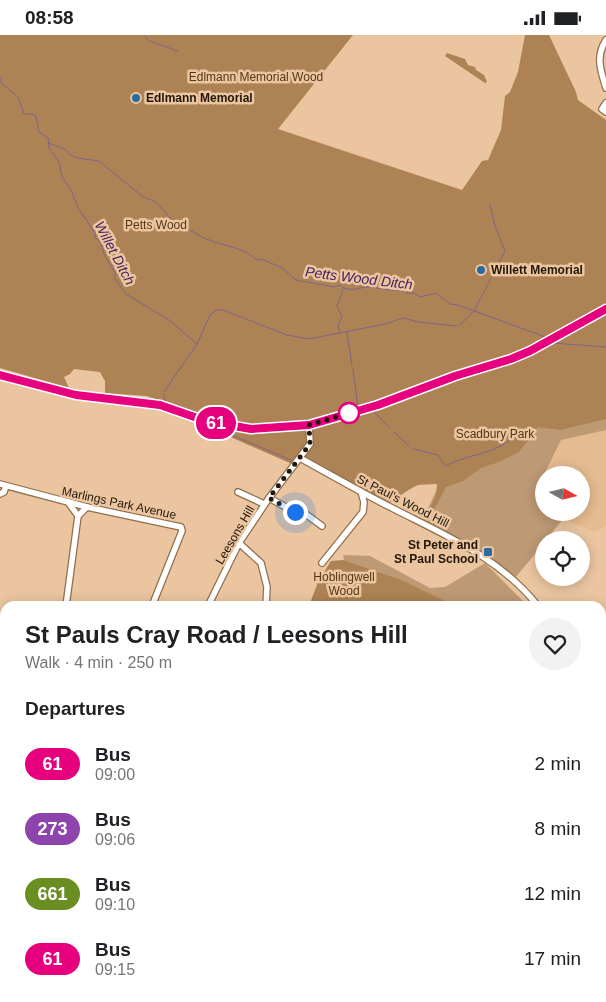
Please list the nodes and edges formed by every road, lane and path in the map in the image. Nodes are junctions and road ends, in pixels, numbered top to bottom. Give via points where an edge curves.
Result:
1 (606, 40) edge
2 (606, 88) edge
3 (606, 103) edge
4 (606, 112) edge
5 (606, 309) edge
6 (0, 375) edge
7 (309, 425) junction
8 (300, 458) junction
9 (3, 485) edge
10 (238, 492) dead end
11 (361, 492) junction
12 (0, 494) edge
13 (269, 498) junction
14 (68, 502) junction
15 (264, 504) junction
16 (88, 507) junction
17 (78, 516) junction
18 (322, 526) dead end
19 (239, 543) junction
20 (322, 563) dead end
21 (67, 601) edge
22 (154, 601) edge
23 (210, 601) edge
24 (266, 601) edge
25 (533, 601) edge

1 - 2 street via 599,52 599,62
3 - 4 street via 602,109
5 - 7 main road via 517,356 378,405
6 - 7 main road via 76,395 160,405 206,421 251,429
7 - 8 street, Leesons Hill via 310,444
8 - 11 street, St Paul's Wood Hill
8 - 13 street, Leesons Hill
9 - 12 street via 4,492
9 - 14 street, Marlings Park Avenue
10 - 15 street
11 - 20 street via 363,511
11 - 25 street, St Paul's Wood Hill via 476,551 510,577
13 - 15 street, Leesons Hill
13 - 18 street via 307,515
14 - 16 street, Marlings Park Avenue
14 - 17 street
15 - 19 street, Leesons Hill
16 - 17 street
16 - 22 street, Marlings Park Avenue via 181,527
17 - 21 street
19 - 23 street, Leesons Hill
19 - 24 street via 261,563 267,587

